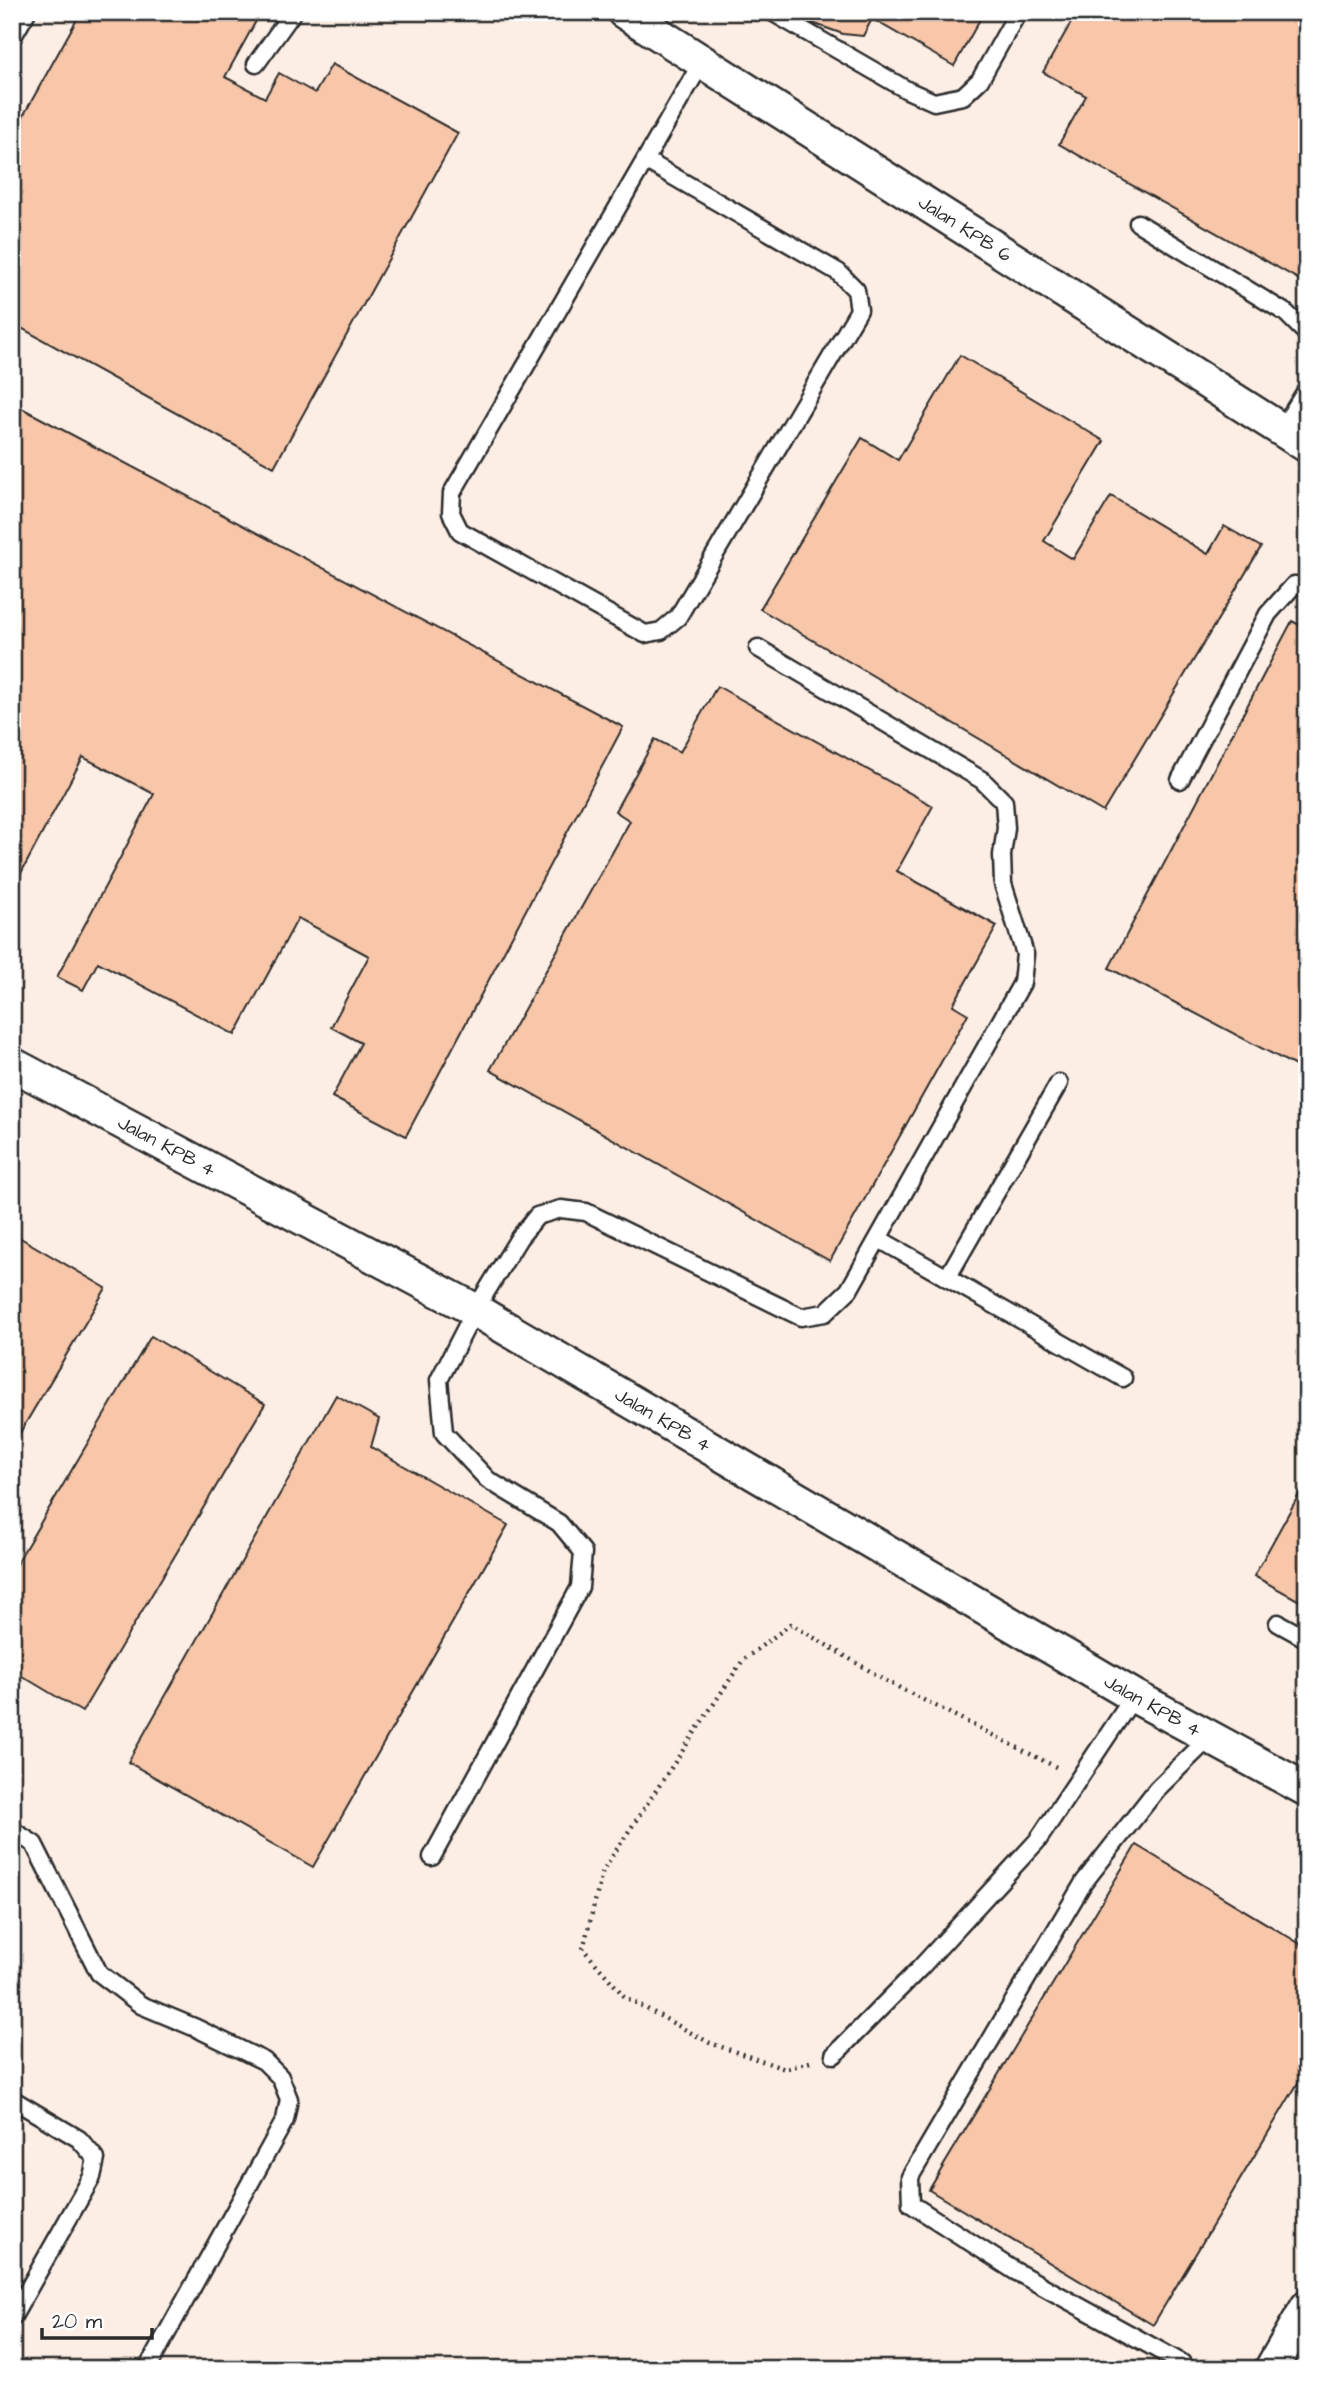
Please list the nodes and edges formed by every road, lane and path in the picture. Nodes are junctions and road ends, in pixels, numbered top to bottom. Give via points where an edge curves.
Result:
1 (27, 12) edge
2 (293, 12) edge
3 (624, 12) edge
4 (772, 12) edge
5 (1018, 12) edge
6 (12, 38) edge
7 (702, 62) junction
8 (256, 64) dead end
9 (645, 160) junction
10 (1138, 223) dead end
11 (1307, 334) edge
12 (1307, 389) edge
13 (1294, 438) edge
14 (1307, 585) edge
15 (758, 648) dead end
16 (1180, 780) dead end
17 (12, 1064) edge
18 (1059, 1083) dead end
19 (878, 1239) junction
20 (947, 1278) junction
21 (475, 1310) junction
22 (1124, 1378) dead end
23 (1278, 1622) dead end
24 (1307, 1639) edge
25 (1134, 1696) junction
26 (1209, 1738) junction
27 (1079, 1778) junction
28 (1307, 1790) edge
29 (12, 1830) edge
30 (432, 1857) dead end
31 (834, 2055) joint
32 (12, 2099) edge
33 (1307, 2307) edge
34 (12, 2318) edge
35 (1182, 2363) dead end
36 (147, 2369) edge
37 (1271, 2369) edge

1 - 6 lane
2 - 8 lane
3 - 7 street, Jalan KPB 6
4 - 5 lane via 934,102 963,96 980,80
7 - 9 lane
7 - 13 street, Jalan KPB 6
9 - 9 lane via 453,493 451,513 460,531 645,634 661,631 678,617 859,310 856,290 838,272
10 - 11 lane via 1286,313
12 - 13 lane
14 - 16 lane via 1294,585 1268,614
15 - 19 lane via 982,780 1004,802 1003,884 1025,954 1022,983
17 - 21 street, Jalan KPB 4
18 - 20 lane
19 - 20 lane
19 - 21 lane via 849,1290 825,1312 802,1317 586,1212 561,1209 537,1216 531,1223
20 - 22 lane
21 - 25 street, Jalan KPB 4
21 - 30 lane via 439,1381 444,1433 488,1480 559,1523 583,1552 580,1587
23 - 24 lane
25 - 26 street, Jalan KPB 4
25 - 27 lane
26 - 28 street, Jalan KPB 4
26 - 35 lane via 1157,1788 1084,1882 910,2176 911,2204 1015,2271
27 - 31 lane via 1038,1840
27 - 31 path via 892,1684 791,1624 743,1660 603,1870 583,1950 625,1997 710,2043 785,2069
29 - 36 lane via 34,1844 99,1973 141,2005 264,2061 281,2077 289,2099 285,2120
32 - 34 lane via 79,2139 96,2159 92,2177
33 - 37 street

